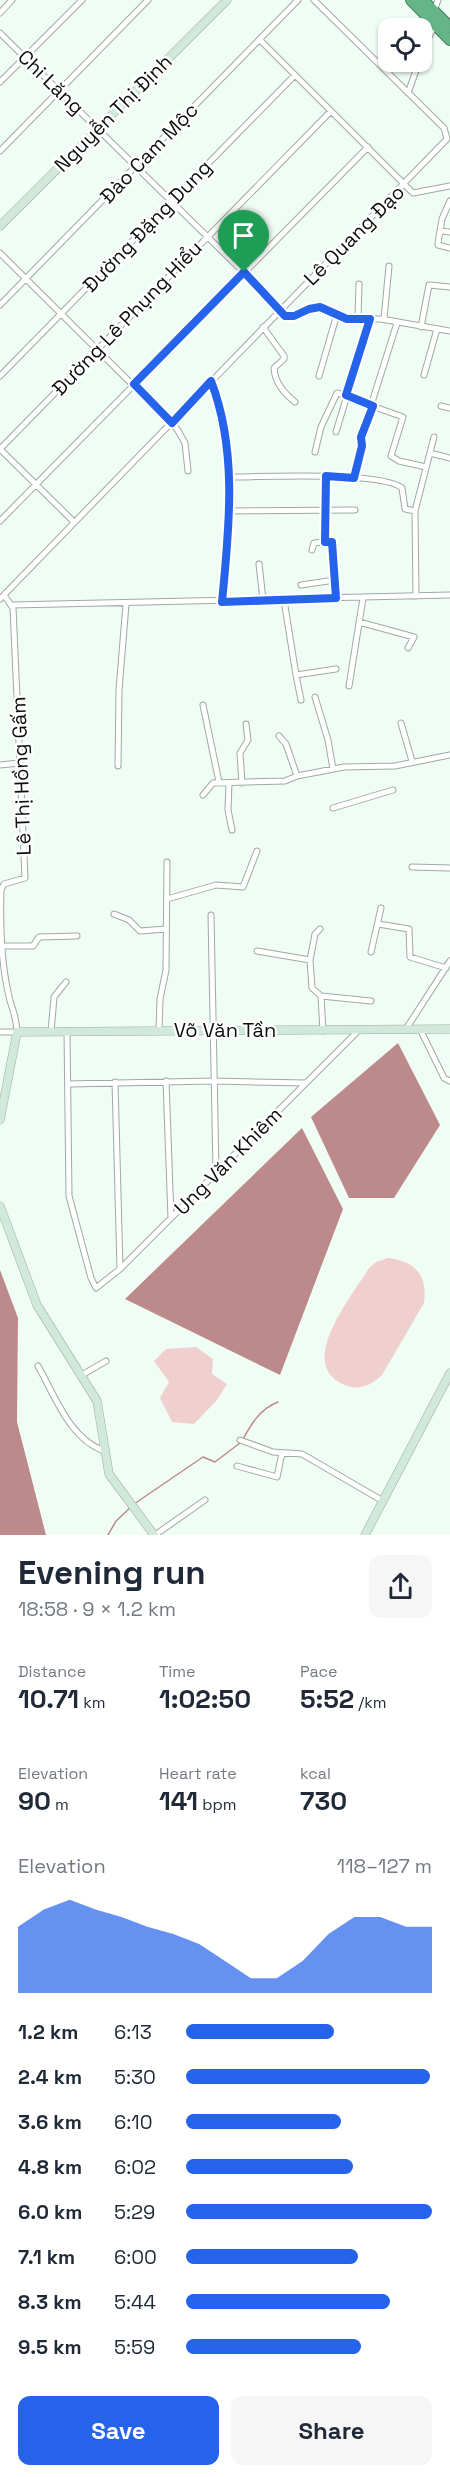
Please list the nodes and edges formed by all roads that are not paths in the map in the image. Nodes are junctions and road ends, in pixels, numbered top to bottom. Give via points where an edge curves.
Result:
1 (12, 0) edge
2 (82, 0) edge
3 (148, 0) edge
4 (227, 0) edge
5 (298, 0) edge
6 (314, 0) edge
7 (411, 0) edge
8 (423, 0) edge
9 (438, 0) edge
10 (434, 11) junction
11 (0, 13) edge
12 (435, 24) junction
13 (450, 27) edge
14 (432, 31) edge
15 (0, 33) edge
16 (260, 40) junction
17 (450, 40) edge
18 (25, 57) junction
19 (415, 72) edge
20 (295, 75) junction
21 (0, 82) edge
22 (60, 92) junction
23 (408, 93) junction
24 (331, 111) junction
25 (97, 128) junction
26 (368, 147) junction
27 (0, 151) edge
28 (136, 165) junction
29 (406, 183) junction
30 (450, 186) edge
31 (172, 200) junction
32 (450, 201) edge
33 (0, 226) edge
34 (440, 231) junction
35 (450, 232) edge
36 (208, 236) junction
37 (450, 248) edge
38 (0, 253) edge
39 (389, 266) dead end
40 (244, 272) junction
41 (26, 278) junction
42 (359, 284) dead end
43 (450, 287) edge
44 (0, 304) edge
45 (280, 310) junction
46 (62, 313) junction
47 (337, 314) junction
48 (358, 319) junction
49 (370, 319) junction
50 (384, 319) junction
51 (397, 323) junction
52 (263, 327) junction
53 (421, 327) junction
54 (437, 329) junction
55 (450, 331) edge
56 (98, 347) junction
57 (424, 375) dead end
58 (0, 376) edge
59 (319, 376) dead end
60 (211, 381) junction
61 (134, 384) junction
62 (347, 396) junction
63 (295, 402) dead end
64 (373, 406) junction
65 (441, 406) dead end
66 (450, 408) edge
67 (172, 423) junction
68 (336, 432) dead end
69 (434, 437) dead end
70 (0, 449) edge
71 (315, 452) dead end
72 (430, 453) junction
73 (450, 458) edge
74 (426, 467) junction
75 (188, 471) dead end
76 (326, 476) junction
77 (230, 477) junction
78 (354, 478) junction
79 (36, 485) junction
80 (326, 509) junction
81 (355, 510) dead end
82 (228, 511) junction
83 (415, 511) junction
84 (0, 521) edge
85 (74, 522) junction
86 (325, 542) junction
87 (312, 550) dead end
88 (259, 564) dead end
89 (335, 580) junction
90 (301, 585) dead end
91 (450, 595) edge
92 (416, 596) junction
93 (2, 597) edge
94 (336, 598) junction
95 (363, 598) junction
96 (263, 600) junction
97 (284, 600) junction
98 (222, 602) junction
99 (126, 604) junction
100 (12, 605) junction
101 (359, 622) junction
102 (408, 648) dead end
103 (336, 669) dead end
104 (296, 675) junction
105 (349, 686) dead end
106 (315, 697) dead end
107 (301, 700) dead end
108 (203, 705) dead end
109 (401, 723) dead end
110 (246, 724) dead end
111 (279, 736) dead end
112 (450, 755) edge
113 (412, 761) junction
114 (20, 763) junction
115 (0, 765) edge
116 (118, 766) dead end
117 (333, 769) junction
118 (297, 776) junction
119 (219, 782) junction
120 (229, 783) junction
121 (243, 783) junction
122 (393, 790) dead end
123 (203, 795) dead end
124 (333, 808) dead end
125 (232, 830) dead end
126 (257, 851) dead end
127 (167, 862) dead end
128 (412, 867) dead end
129 (450, 868) edge
130 (0, 877) edge
131 (4, 884) junction
132 (167, 899) junction
133 (381, 908) dead end
134 (114, 914) dead end
135 (211, 915) dead end
136 (378, 924) junction
137 (166, 929) junction
138 (320, 929) dead end
139 (77, 936) dead end
140 (3, 946) junction
141 (256, 951) dead end
142 (370, 952) dead end
143 (310, 960) junction
144 (450, 961) edge
145 (446, 968) junction
146 (66, 982) dead end
147 (321, 996) junction
148 (371, 1001) dead end
149 (406, 1029) junction
150 (420, 1029) junction
151 (450, 1029) edge
152 (159, 1030) junction
153 (213, 1030) junction
154 (67, 1031) junction
155 (323, 1031) junction
156 (358, 1031) junction
157 (0, 1032) edge
158 (17, 1032) junction
159 (51, 1032) junction
160 (166, 1081) junction
161 (213, 1081) junction
162 (450, 1081) edge
163 (115, 1082) junction
164 (305, 1083) junction
165 (68, 1084) junction
166 (0, 1120) edge
167 (216, 1170) junction
168 (0, 1206) edge
169 (171, 1218) junction
170 (120, 1269) junction
171 (106, 1361) dead end
172 (38, 1366) dead end
173 (450, 1373) edge
174 (82, 1375) junction
175 (240, 1440) dead end
176 (105, 1451) junction
177 (282, 1453) junction
178 (237, 1466) dead end
179 (205, 1500) dead end
180 (383, 1501) junction
181 (155, 1535) edge
182 (365, 1535) edge

1 - 11 street
2 - 18 street
3 - 22 street
4 - 25 street, Nguyễn Thị Định
5 - 16 street, Đào Cam Mộc
6 - 23 street, Lê Quang Đạo
7 - 12 highway
8 - 10 highway
9 - 10 street
10 - 13 highway
12 - 14 street
12 - 17 highway
15 - 18 street, Chi Lăng
16 - 20 street
16 - 28 street, Đào Cam Mộc
18 - 21 street
18 - 22 street, Chi Lăng
19 - 23 street
20 - 24 street
20 - 31 street, Đường Đặng Dung
22 - 25 street, Chi Lăng
22 - 27 street
23 - 29 street, Lê Quang Đạo via 448,136
24 - 26 street
24 - 36 street, Đường Lê Phụng Hiểu
25 - 28 street, Chi Lăng
25 - 33 street, Nguyễn Thị Định
26 - 29 street
26 - 40 street
28 - 31 street, Chi Lăng
28 - 41 street, Đào Cam Mộc
29 - 30 street via 414,194
29 - 45 street, Lê Quang Đạo
31 - 36 street, Chi Lăng
31 - 46 street, Đường Đặng Dung
32 - 34 street
34 - 35 street
34 - 37 street via 438,245
36 - 40 street, Chi Lăng
36 - 56 street, Đường Lê Phụng Hiểu
38 - 41 street
39 - 50 street
40 - 45 street, Chi Lăng
40 - 61 street
41 - 44 street, Đào Cam Mộc
41 - 46 street
42 - 48 street
43 - 53 street via 429,285
45 - 47 street via 289,317 320,307
45 - 52 street, Lê Quang Đạo
46 - 56 street
46 - 58 street, Đường Đặng Dung
47 - 48 street
47 - 59 street
48 - 49 street
49 - 50 street
49 - 62 street
50 - 51 street
51 - 53 street
51 - 64 street
52 - 60 street, Lê Quang Đạo
52 - 63 street via 284,356 274,368 277,380
53 - 54 street
54 - 55 street
54 - 57 street
56 - 61 street
56 - 70 street, Đường Lê Phụng Hiểu
60 - 67 street, Lê Quang Đạo
60 - 77 street
61 - 67 street
61 - 79 street
62 - 64 street
62 - 68 street
62 - 71 street via 337,393 321,427
64 - 74 street via 403,417 393,458
64 - 78 street via 361,437
65 - 66 street
67 - 75 street via 185,443
67 - 85 street, Lê Quang Đạo
69 - 72 street
70 - 79 street
72 - 73 street
72 - 74 street
74 - 83 street
76 - 77 street
76 - 78 street
76 - 80 street
77 - 82 street
78 - 83 street via 400,485 403,507
79 - 84 street
79 - 85 street
80 - 81 street
80 - 82 street
80 - 86 street
82 - 98 street
83 - 92 street
85 - 93 street, Lê Quang Đạo
86 - 87 street via 314,543
86 - 89 street via 332,542
88 - 96 street
89 - 90 street
89 - 94 street
91 - 92 street
92 - 95 street
93 - 100 street
94 - 95 street
94 - 97 street
95 - 101 street
96 - 97 street
96 - 98 street
97 - 104 street
98 - 99 street
99 - 100 street
99 - 116 street
100 - 114 street, Lê Thị Hồng Gấm
101 - 102 street via 414,637
101 - 105 street
103 - 104 street
104 - 107 street
106 - 117 street
108 - 119 street
109 - 113 street
110 - 121 street via 248,740 240,753
111 - 118 street via 286,744
112 - 113 street
113 - 117 street via 395,766
114 - 115 street
114 - 131 street, Lê Thị Hồng Gấm via 25,878
117 - 118 street
118 - 121 street via 285,781
119 - 120 street
119 - 123 street via 213,783
120 - 121 street
120 - 125 street
122 - 124 street
126 - 132 street via 243,887 216,885
127 - 132 street
128 - 129 street
130 - 131 street
131 - 140 street
132 - 137 street
133 - 136 street
134 - 137 street via 129,920 140,931
135 - 153 street
136 - 142 street
136 - 145 street via 409,929 410,957
137 - 152 street
138 - 143 street via 315,934
139 - 140 street via 39,937 33,946
140 - 158 street
141 - 143 street
143 - 147 street via 312,988
144 - 145 street
145 - 149 street
146 - 159 street via 54,997
147 - 148 street
147 - 155 street
149 - 150 street, Võ Văn Tần
149 - 156 street, Võ Văn Tần
150 - 151 street, Võ Văn Tần
150 - 162 street via 444,1078
152 - 153 street, Võ Văn Tần
152 - 154 street, Võ Văn Tần
153 - 155 street, Võ Văn Tần
153 - 161 street
154 - 159 street, Võ Văn Tần
154 - 165 street
155 - 156 street, Võ Văn Tần
156 - 164 street, Ung Văn Khiêm
157 - 158 street, Võ Văn Tần
158 - 159 street, Võ Văn Tần
158 - 166 street
160 - 161 street
160 - 163 street
160 - 169 street
161 - 164 street
161 - 167 street
163 - 165 street
163 - 170 street
164 - 167 street, Ung Văn Khiêm
165 - 170 street, Ung Văn Khiêm via 69,1202 96,1288
167 - 169 street, Ung Văn Khiêm
168 - 174 street via 37,1305
169 - 170 street, Ung Văn Khiêm
171 - 174 street
172 - 176 street via 77,1433 89,1446
173 - 180 street
174 - 176 street via 100,1411
175 - 177 street
176 - 181 street via 109,1474
177 - 178 street via 277,1477
177 - 180 street via 302,1454
179 - 181 street
180 - 182 street

